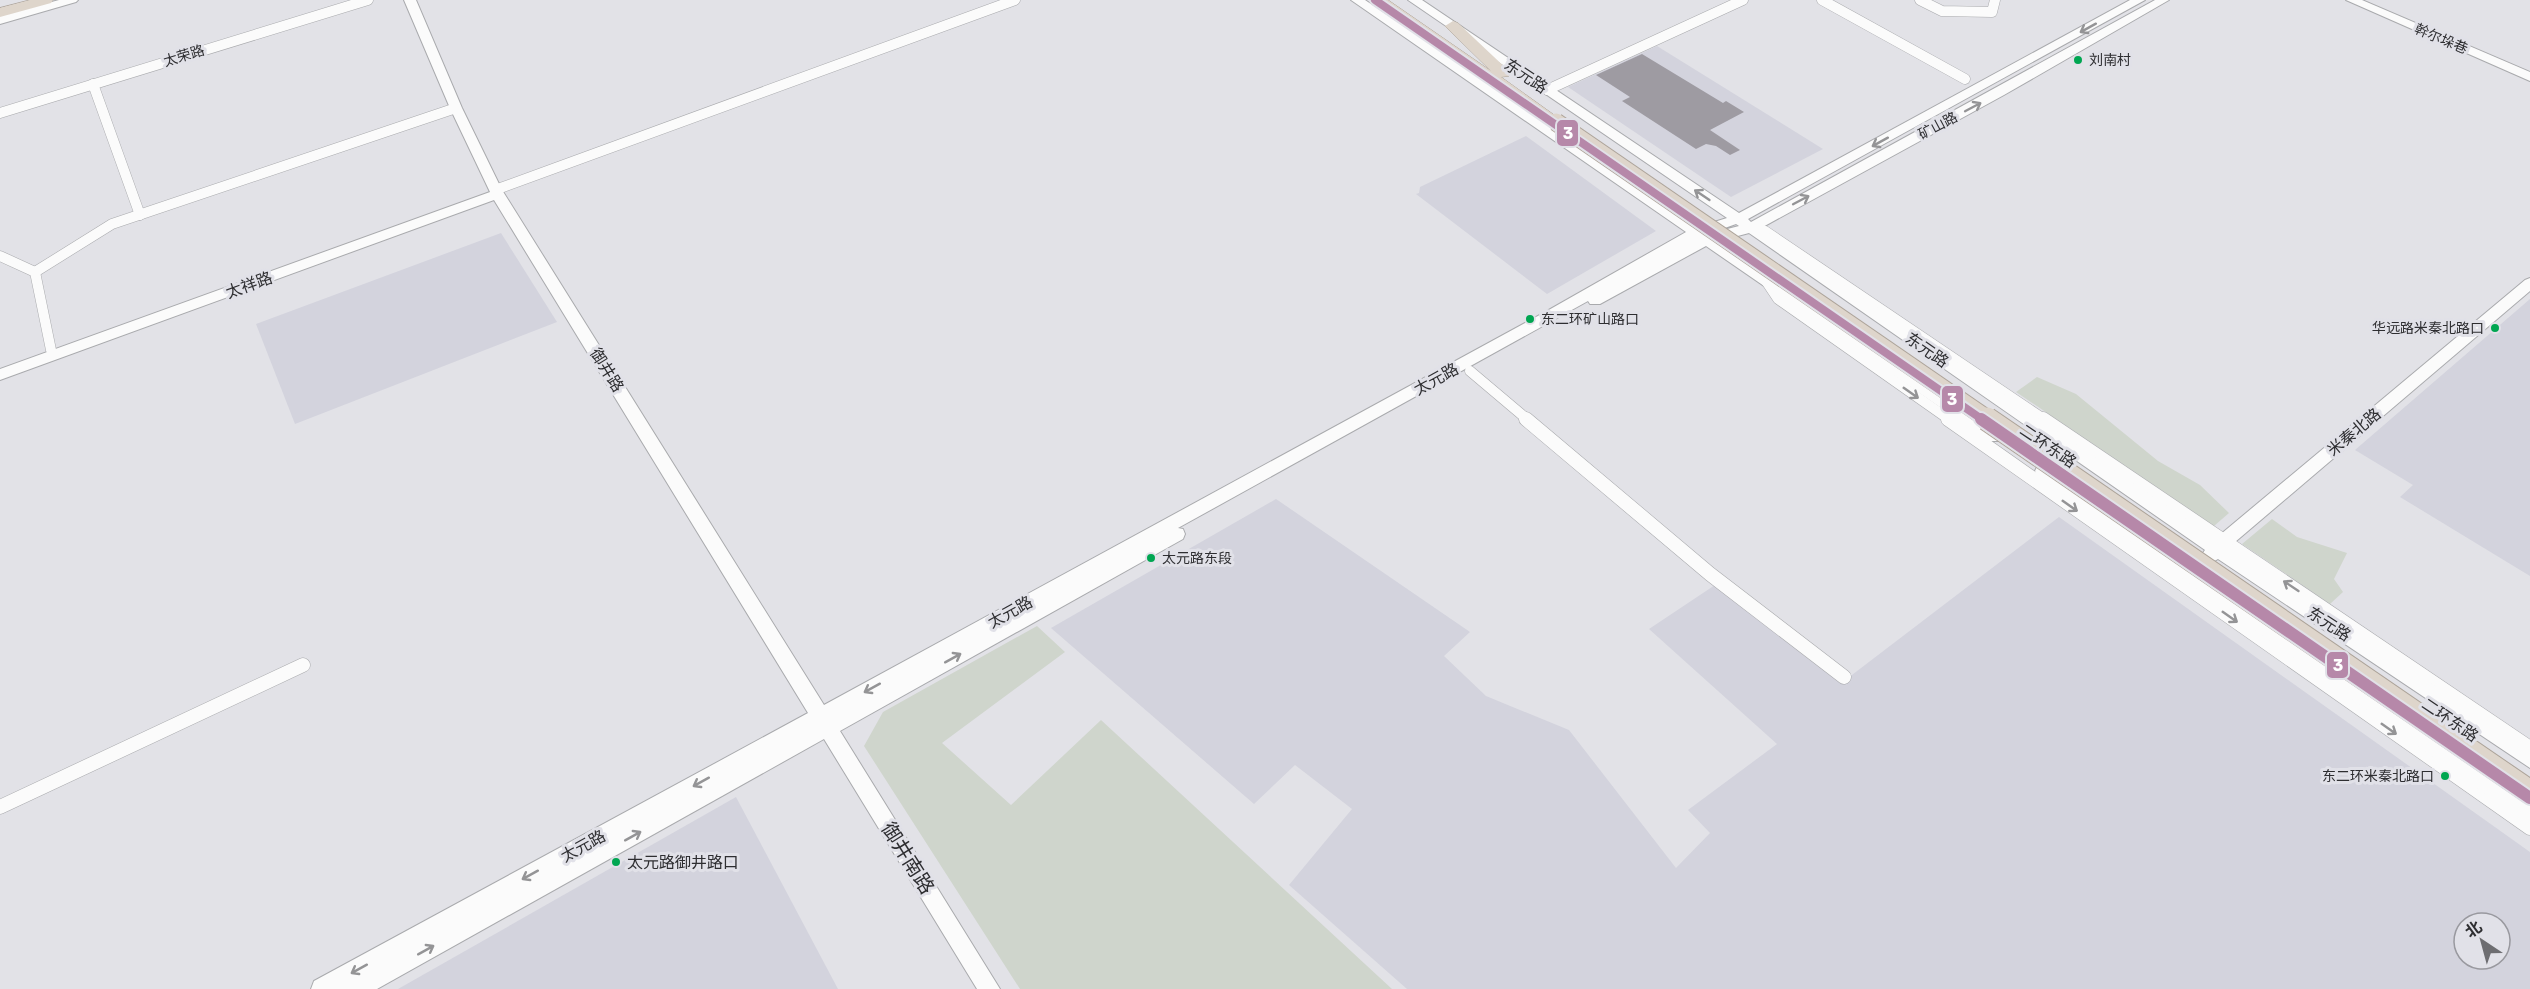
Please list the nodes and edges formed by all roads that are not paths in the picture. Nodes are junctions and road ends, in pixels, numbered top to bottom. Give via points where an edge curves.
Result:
1 (9, 0) edge
2 (46, 0) edge
3 (72, 0) edge
4 (368, 0) edge
5 (410, 0) edge
6 (1015, 0) edge
7 (1357, 0) edge
8 (1378, 0) edge
9 (1395, 0) edge
10 (1414, 0) edge
11 (1743, 0) edge
12 (1822, 0) edge
13 (1920, 0) edge
14 (1995, 0) edge
15 (2138, 0) edge
16 (2163, 0) edge
17 (2352, 0) edge
18 (0, 3) edge
19 (0, 13) edge
20 (0, 20) edge
21 (1453, 26) junction
22 (1429, 34) junction
23 (2530, 77) edge
24 (1510, 79) junction
25 (1965, 79) dead end
26 (93, 84) junction
27 (1484, 88) junction
28 (1547, 90) junction
29 (456, 108) junction
30 (0, 113) edge
31 (1561, 120) junction
32 (497, 192) junction
33 (140, 215) junction
34 (1744, 223) junction
35 (1701, 236) junction
36 (0, 256) edge
37 (35, 272) junction
38 (2530, 284) edge
39 (51, 350) junction
40 (0, 368) edge
41 (1470, 371) junction
42 (0, 375) edge
43 (2221, 545) junction
44 (2184, 578) junction
45 (303, 665) dead end
46 (1844, 677) dead end
47 (824, 722) junction
48 (2530, 748) edge
49 (2530, 760) edge
50 (2530, 774) edge
51 (2530, 792) edge
52 (0, 807) edge
53 (2530, 814) edge
54 (2530, 828) edge
55 (322, 989) edge
56 (356, 989) edge
57 (989, 989) edge

1 - 18 highway
2 - 19 highway
3 - 20 main road
4 - 26 street, 太荣路
5 - 29 main road, 御井路
6 - 32 street
7 - 27 main road, 东元路
8 - 22 highway, 二环东路
9 - 24 highway
10 - 21 main road, 东元路
11 - 28 street
12 - 25 street
13 - 14 street via 1942,11 1982,12 1992,12
15 -> 34 main road, 矿山路
34 -> 16 main road, 矿山路 via 2000,92
17 - 23 main road, 幹尔垛巷
21 - 24 highway
21 - 28 main road, 东元路
22 - 27 highway
22 - 31 highway, 二环东路
24 - 31 highway
26 - 30 street, 太荣路
26 - 33 street
27 - 35 main road, 东元路
34 -> 28 main road, 东元路
29 - 32 main road, 御井路
29 - 33 street
31 - 50 highway, 二环东路
31 - 51 highway, 二环东路, bridge
32 - 39 main road, 太祥路
32 - 42 main road, 太祥路
32 - 47 main road, 御井路
33 - 37 street via 112,224
34 - 35 main road, 矿山路
34 - 43 main road, 东元路
35 - 41 main road, 太元路
35 -> 44 main road, 东元路
35 -> 47 main road, 太元路 via 1536,324
36 - 37 street
37 - 39 street
38 - 43 main road, 米秦北路
39 - 40 main road, 太祥路
41 - 46 street via 1710,574
47 -> 41 main road, 太元路
43 - 44 main road, 米秦北路
48 -> 43 street
43 - 49 main road, 东元路
44 - 53 main road, 东元路
44 -> 54 street
45 - 52 street
47 -> 55 main road, 太元路
56 -> 47 main road, 太元路
47 - 57 main road, 御井南路

